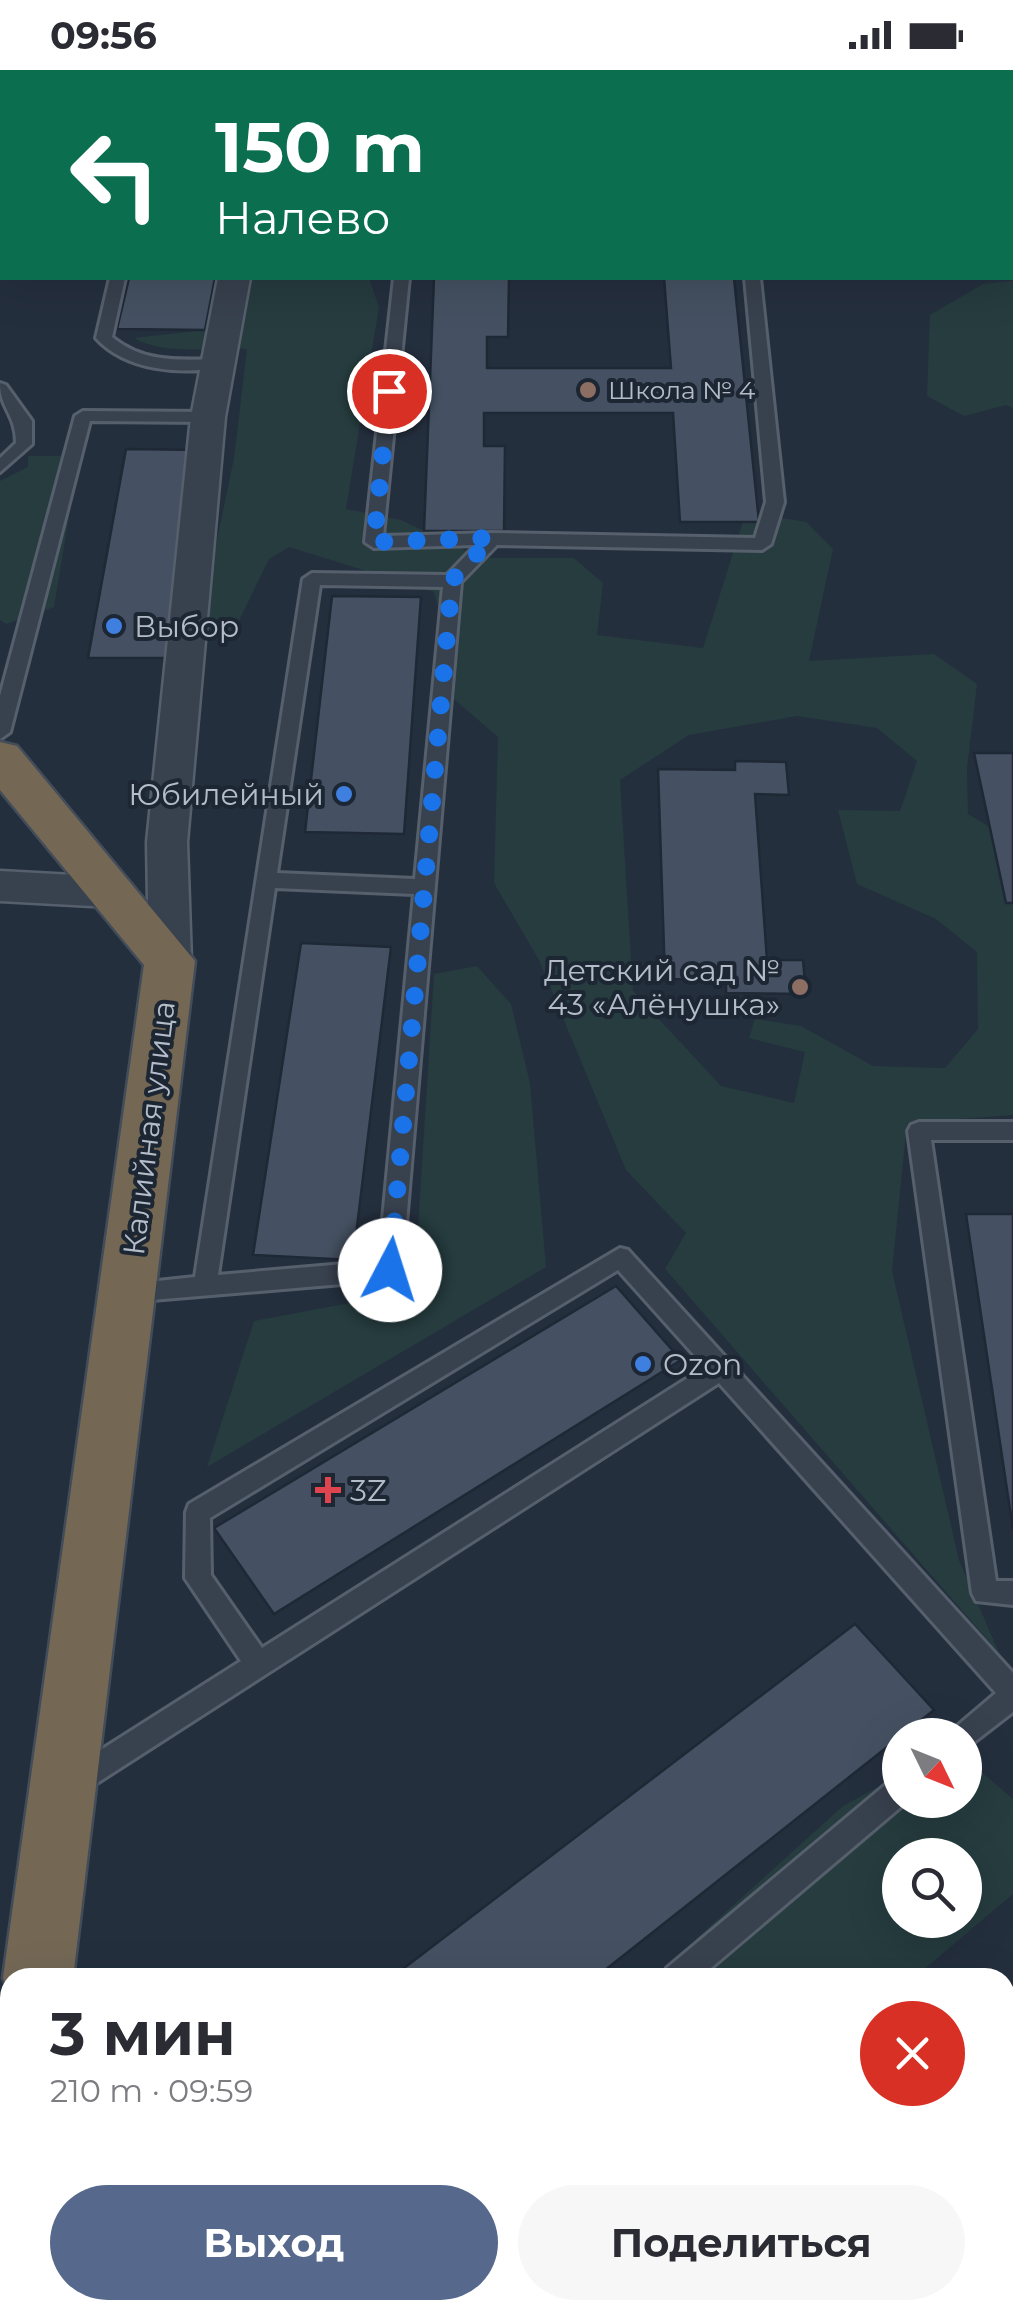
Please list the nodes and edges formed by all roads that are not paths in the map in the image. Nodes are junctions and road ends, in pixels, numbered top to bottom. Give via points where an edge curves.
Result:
1 (117, 280) edge
2 (234, 280) edge
3 (401, 280) edge
4 (752, 280) edge
5 (218, 364) junction
6 (0, 388) edge
7 (208, 417) junction
8 (0, 466) edge
9 (492, 538) junction
10 (452, 580) junction
11 (0, 732) edge
12 (0, 758) edge
13 (266, 880) junction
14 (0, 886) edge
15 (424, 888) junction
16 (110, 892) junction
17 (170, 962) junction
18 (1013, 1131) edge
19 (204, 1285) junction
20 (128, 1292) junction
21 (719, 1371) junction
22 (1013, 1593) edge
23 (259, 1666) junction
24 (1013, 1694) edge
25 (982, 1721) edge
26 (62, 1790) junction
27 (882, 1805) edge
28 (39, 1968) edge
29 (688, 1968) edge

1 - 5 lane via 104,338 123,356 144,364
2 - 5 street, Калийная улица
3 - 9 lane via 374,542
4 - 9 lane via 775,502 762,544
5 - 7 street, Калийная улица
6 - 8 lane via 24,421 24,444
7 - 11 lane via 83,416
7 - 17 street, Калийная улица via 167,842
9 - 10 lane
10 - 13 lane via 312,579
10 - 15 lane
12 - 16 highway
13 - 15 lane
13 - 19 lane
14 - 16 street
15 - 19 lane via 390,1270
16 - 17 highway
17 - 20 highway, Калийная улица
18 - 22 lane via 920,1131 986,1594
19 - 20 lane
20 - 26 highway, Калийная улица
21 - 23 lane
21 - 23 lane via 620,1257 198,1512 198,1578
21 - 24 lane
23 - 26 lane
24 - 25 lane
26 - 28 highway, Калийная улица
27 - 29 lane

